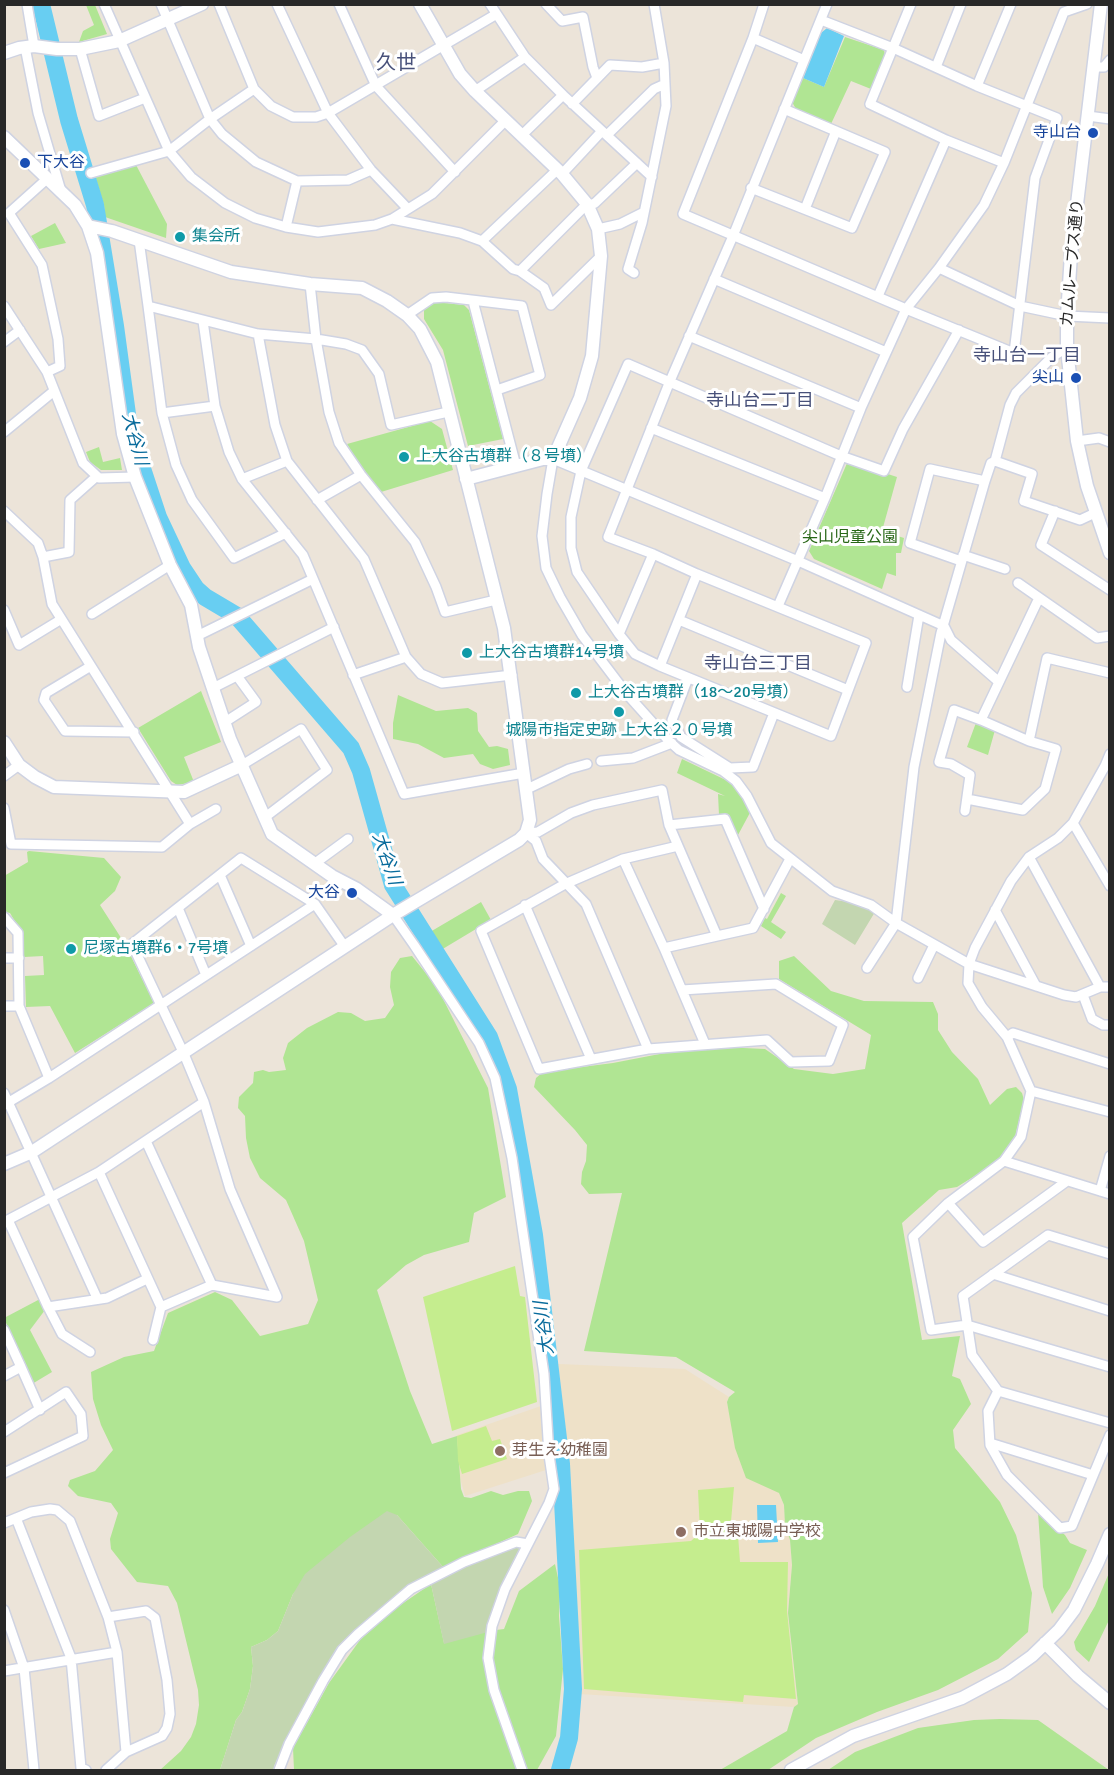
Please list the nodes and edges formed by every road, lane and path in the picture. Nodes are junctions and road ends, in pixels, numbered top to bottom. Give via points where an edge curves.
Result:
1 (27, 4) edge
2 (104, 4) edge
3 (161, 4) edge
4 (202, 4) edge
5 (219, 4) edge
6 (277, 4) edge
7 (339, 4) edge
8 (420, 4) edge
9 (489, 4) edge
10 (546, 4) edge
11 (654, 4) edge
12 (764, 4) edge
13 (827, 4) edge
14 (911, 4) edge
15 (961, 4) edge
16 (1011, 4) edge
17 (1087, 4) edge
18 (1101, 4) edge
19 (495, 15) junction
20 (167, 20) junction
21 (821, 20) junction
22 (753, 38) junction
23 (119, 41) junction
24 (442, 46) junction
25 (41, 48) junction
26 (893, 48) junction
27 (80, 49) junction
28 (4, 53) edge
29 (525, 57) junction
30 (804, 60) junction
31 (1110, 60) edge
32 (664, 63) junction
33 (936, 67) junction
34 (1093, 67) junction
35 (597, 78) junction
36 (665, 84) junction
37 (376, 86) junction
38 (977, 86) junction
39 (254, 89) junction
40 (475, 91) junction
41 (563, 95) junction
42 (145, 98) junction
43 (572, 104) junction
44 (1026, 104) junction
45 (784, 109) junction
46 (327, 113) junction
47 (1088, 116) junction
48 (1110, 118) edge
49 (210, 119) junction
50 (505, 121) junction
51 (836, 131) junction
52 (605, 133) junction
53 (521, 136) junction
54 (4, 137) edge
55 (946, 140) junction
56 (169, 151) junction
57 (637, 163) junction
58 (1004, 164) junction
59 (371, 170) junction
60 (455, 172) junction
61 (560, 172) junction
62 (91, 173) dead end
63 (652, 177) junction
64 (48, 178) junction
65 (297, 181) junction
66 (751, 188) junction
67 (62, 192) junction
68 (588, 205) junction
69 (408, 209) junction
70 (805, 209) junction
71 (644, 212) junction
72 (392, 219) junction
73 (91, 226) junction
74 (286, 227) junction
75 (598, 230) junction
76 (733, 236) junction
77 (139, 240) junction
78 (482, 241) junction
79 (601, 256) junction
80 (939, 268) junction
81 (520, 271) junction
82 (634, 273) dead end
83 (714, 279) junction
84 (310, 284) junction
85 (878, 296) junction
86 (473, 301) junction
87 (4, 306) edge
88 (148, 306) junction
89 (1020, 306) junction
90 (906, 309) junction
91 (407, 315) junction
92 (1067, 316) junction
93 (1110, 318) edge
94 (203, 321) junction
95 (20, 330) junction
96 (959, 330) junction
97 (258, 334) junction
98 (689, 336) junction
99 (316, 339) junction
100 (4, 342) edge
101 (1067, 348) junction
102 (886, 352) junction
103 (47, 372) junction
104 (670, 381) junction
105 (496, 390) junction
106 (54, 391) junction
107 (215, 406) junction
108 (861, 408) junction
109 (448, 412) junction
110 (162, 413) junction
111 (651, 428) junction
112 (4, 432) edge
113 (1077, 441) junction
114 (1110, 442) edge
115 (842, 456) junction
116 (553, 459) junction
117 (287, 460) junction
118 (994, 461) junction
119 (516, 466) junction
120 (581, 471) junction
121 (360, 475) junction
122 (97, 476) junction
123 (135, 477) junction
124 (242, 479) junction
125 (466, 479) junction
126 (985, 481) junction
127 (625, 490) junction
128 (825, 498) junction
129 (317, 500) junction
130 (4, 511) edge
131 (1055, 511) junction
132 (1095, 513) junction
133 (286, 534) junction
134 (1110, 553) edge
135 (653, 554) junction
136 (44, 557) junction
137 (962, 558) junction
138 (798, 561) junction
139 (170, 565) junction
140 (1005, 569) dead end
141 (697, 574) junction
142 (314, 579) junction
143 (1018, 583) dead end
144 (1110, 590) edge
145 (1039, 598) junction
146 (496, 600) junction
147 (778, 606) junction
148 (4, 609) edge
149 (92, 614) dead end
150 (919, 615) junction
151 (60, 620) junction
152 (679, 620) junction
153 (944, 626) junction
154 (334, 627) junction
155 (619, 634) junction
156 (197, 636) junction
157 (1110, 636) edge
158 (406, 657) junction
159 (91, 666) junction
160 (660, 666) junction
161 (1110, 673) edge
162 (353, 675) junction
163 (512, 675) junction
164 (237, 676) junction
165 (688, 678) junction
166 (999, 682) junction
167 (907, 687) dead end
168 (213, 688) junction
169 (848, 690) junction
170 (774, 713) junction
171 (981, 720) junction
172 (225, 722) junction
173 (134, 732) junction
174 (1029, 741) junction
175 (4, 742) edge
176 (672, 744) junction
177 (1110, 754) edge
178 (601, 761) dead end
179 (587, 764) dead end
180 (19, 765) junction
181 (242, 765) junction
182 (1107, 770) edge
183 (524, 773) junction
184 (4, 776) edge
185 (527, 789) junction
186 (170, 791) junction
187 (967, 799) junction
188 (4, 808) edge
189 (216, 809) dead end
190 (965, 811) dead end
191 (264, 818) junction
192 (1073, 823) junction
193 (190, 824) junction
194 (669, 825) junction
195 (526, 833) junction
196 (348, 839) dead end
197 (678, 846) junction
198 (1029, 857) junction
199 (623, 859) junction
200 (790, 859) junction
201 (314, 864) junction
202 (220, 875) junction
203 (565, 884) junction
204 (1110, 886) edge
205 (315, 904) junction
206 (525, 905) junction
207 (178, 908) junction
208 (764, 909) junction
209 (401, 910) junction
210 (995, 910) junction
211 (4, 917) edge
212 (896, 923) junction
213 (717, 936) junction
214 (934, 945) junction
215 (251, 946) junction
216 (345, 947) junction
217 (664, 948) junction
218 (4, 958) edge
219 (19, 958) junction
220 (969, 964) junction
221 (867, 968) dead end
222 (206, 975) junction
223 (918, 978) dead end
224 (1036, 986) junction
225 (1105, 987) edge
226 (682, 990) junction
227 (1083, 995) junction
228 (161, 1005) junction
229 (4, 1006) edge
230 (19, 1006) junction
231 (1110, 1025) edge
232 (1007, 1037) junction
233 (705, 1044) junction
234 (648, 1049) junction
235 (184, 1054) junction
236 (591, 1059) junction
237 (1110, 1064) edge
238 (49, 1078) junction
239 (1031, 1091) junction
240 (4, 1093) edge
241 (204, 1102) junction
242 (7, 1104) edge
243 (1110, 1112) edge
244 (146, 1141) junction
245 (32, 1152) junction
246 (1110, 1156) edge
247 (1004, 1161) junction
248 (4, 1164) edge
249 (99, 1172) junction
250 (1067, 1181) junction
251 (1105, 1192) edge
252 (51, 1199) junction
253 (948, 1203) junction
254 (6, 1221) edge
255 (1110, 1254) edge
256 (993, 1274) junction
257 (147, 1279) junction
258 (212, 1285) junction
259 (97, 1298) junction
260 (48, 1307) junction
261 (161, 1307) junction
262 (1110, 1311) edge
263 (967, 1325) junction
264 (4, 1330) edge
265 (153, 1340) dead end
266 (90, 1352) dead end
267 (21, 1367) junction
268 (1110, 1368) edge
269 (4, 1376) edge
270 (998, 1391) junction
271 (40, 1410) junction
272 (1110, 1423) edge
273 (4, 1432) edge
274 (1110, 1435) edge
275 (990, 1443) junction
276 (4, 1473) edge
277 (1093, 1475) junction
278 (16, 1518) junction
279 (4, 1523) edge
280 (1110, 1534) edge
281 (528, 1544) junction
282 (4, 1610) edge
283 (108, 1617) junction
284 (1046, 1643) junction
285 (117, 1652) junction
286 (71, 1658) junction
287 (24, 1668) junction
288 (4, 1671) edge
289 (1110, 1703) edge
290 (126, 1752) junction
291 (34, 1770) edge
292 (87, 1770) edge
293 (106, 1770) edge
294 (279, 1770) edge
295 (522, 1770) edge
296 (791, 1770) edge

1 - 25 street
2 - 23 street
3 - 20 street
4 - 20 street
5 - 39 street
6 - 46 street
7 - 37 street
8 - 24 street
9 - 19 street
10 - 35 street via 562,21 582,17
11 - 32 street
12 - 22 street
13 - 21 street
14 - 26 street
15 - 33 street
16 - 38 street
17 - 44 street via 1064,12
18 - 34 street, カムループス通り
19 - 24 street
19 - 29 street
20 - 23 street
20 - 49 street
21 - 26 street
21 - 30 street
22 - 30 street
22 - 76 street via 683,214
23 - 27 street
23 - 42 street
24 - 37 street
24 - 40 street
25 - 27 street
25 - 28 street
25 - 67 street via 38,113
26 - 33 street
26 - 55 street via 870,104
27 - 42 street via 99,116
29 - 40 street
29 - 41 street
30 - 45 street
31 - 34 street via 1104,67
32 - 35 street via 642,67 610,65
32 - 36 street
33 - 38 street
34 - 47 street, カムループス通り
35 - 43 street
36 - 52 street via 654,89
36 - 63 street via 666,106
37 - 46 street
37 - 60 street
38 - 44 street
39 - 46 street via 271,106 293,117
39 - 49 street
40 - 50 street
41 - 43 street
41 - 53 street
42 - 56 street
43 - 52 street
44 - 58 street
44 - 89 street via 1057,118 1035,178
45 - 51 street
45 - 66 street
46 - 59 street
47 - 48 street
47 - 92 street, カムループス通り
49 - 56 street
49 - 65 street via 256,162
50 - 53 street
50 - 60 street
51 - 70 street
51 - 70 street via 885,152 852,228
52 - 57 street
52 - 61 street
53 - 61 street
54 - 64 street
55 - 58 street
55 - 85 street
56 - 62 street
56 - 74 street via 191,177 225,203
57 - 63 street
57 - 68 street via 595,203
58 - 80 street via 984,205
59 - 65 street via 348,180
59 - 69 street
60 - 69 street via 432,194
61 - 68 street
61 - 78 street
63 - 71 street
64 - 67 street
64 - 103 street via 9,213 42,265 60,366
65 - 74 street
66 - 70 street
66 - 76 street
67 - 73 street
68 - 75 street
68 - 81 street
69 - 72 street
71 - 75 street
71 - 82 street via 628,270
72 - 74 street via 318,232
72 - 78 street
73 - 77 street
73 - 123 street via 123,434
75 - 79 street
76 - 83 street
76 - 85 street
77 - 84 street via 231,272
77 - 88 street
78 - 81 street
79 - 81 street via 551,305 544,288
79 - 116 street via 592,356 580,398
80 - 89 street
80 - 90 street
83 - 98 street
83 - 102 street
84 - 91 street via 362,288
84 - 99 street
85 - 90 street
86 - 91 street via 432,298
86 - 105 street
86 - 105 street via 522,306 540,375
87 - 95 street
88 - 94 street
88 - 110 street
89 - 92 street
89 - 96 street via 1014,353
90 - 96 street
90 - 102 street
91 - 109 street via 420,329 436,362
92 - 93 street
92 - 101 street, カムループス通り
94 - 97 street
94 - 107 street
95 - 100 street
95 - 103 street
96 - 115 street via 884,471
97 - 99 street
97 - 117 street via 275,425
98 - 104 street
98 - 108 street
99 - 109 street via 362,350 379,374 391,425
99 - 121 street via 328,412 339,442
101 - 113 street, カムループス通り
101 - 118 street via 1052,357 1016,393
102 - 108 street
103 - 106 street
104 - 111 street
104 - 115 street
104 - 120 street via 628,364
105 - 119 street
106 - 112 street
106 - 122 street via 83,463
107 - 110 street
107 - 124 street
108 - 115 street
109 - 125 street
110 - 133 street via 176,465 192,500 234,558
111 - 127 street
111 - 128 street
113 - 114 street via 1099,438
113 - 132 street, カムループス通り
115 - 128 street
116 - 119 street
116 - 120 street
116 - 176 street via 542,536 546,568 582,635
117 - 124 street
117 - 129 street
118 - 126 street
118 - 131 street via 1032,474 1024,501
119 - 125 street
120 - 127 street
120 - 155 street via 571,516 571,548 577,572
121 - 129 street
121 - 146 street via 415,542 445,612
122 - 123 street
122 - 136 street via 70,500 69,552
123 - 139 street
124 - 133 street
125 - 146 street
126 - 137 street
126 - 137 street via 930,468 910,543
127 - 135 street via 608,537
127 - 138 street
128 - 138 street
129 - 158 street via 364,559
130 - 136 street via 38,543
131 - 132 street via 1080,520
131 - 144 street via 1041,545
132 - 134 street, カムループス通り
133 - 142 street via 303,555
135 - 141 street
135 - 155 street
136 - 151 street via 52,604
137 - 140 street
137 - 153 street
138 - 147 street
138 - 150 street
139 - 149 street
139 - 156 street via 191,605
141 - 147 street
141 - 152 street
142 - 154 street
142 - 156 street
143 - 145 street
145 - 157 street via 1097,638
145 - 166 street
146 - 163 street
147 - 169 street via 866,643
148 - 151 street via 19,645
150 - 153 street
150 - 167 street
151 - 159 street
152 - 160 street
152 - 169 street
153 - 166 street via 951,640
153 - 212 street via 914,767
154 - 162 street
154 - 164 street
155 - 160 street via 635,654
156 - 168 street
158 - 162 street
158 - 163 street via 421,674 442,683
159 - 173 street
159 - 173 street via 46,693 44,700 65,731
160 - 165 street
161 - 174 street via 1047,658
162 - 183 street via 404,794
163 - 183 street
164 - 168 street
164 - 172 street via 256,702
165 - 170 street
165 - 170 street via 672,720 681,737 730,768 753,767
166 - 171 street
168 - 172 street
169 - 170 street via 831,736
171 - 174 street
171 - 187 street via 954,710 939,762 970,775
172 - 181 street
173 - 186 street
174 - 187 street via 1056,749 1045,789 1023,810
175 - 180 street
176 - 178 street via 633,758
176 - 200 street via 736,781 771,843
177 - 182 street
179 - 185 street
180 - 184 street
180 - 186 street via 54,787
181 - 186 street via 184,792
181 - 191 street
181 - 191 street via 301,729 327,770
182 - 192 street
183 - 185 street
185 - 195 street via 530,820
186 - 193 street
187 - 190 street
188 - 193 street via 11,844 162,847
189 - 193 street
191 - 201 street via 272,834
192 - 198 street
192 - 204 street
194 - 195 street via 662,790 593,806 571,813 538,832
194 - 197 street
194 - 208 street via 725,819
195 - 203 street via 536,841 543,859
195 - 209 street
196 - 201 street
197 - 199 street
197 - 213 street
198 - 210 street
198 - 225 street
199 - 203 street
199 - 217 street
200 - 208 street
200 - 212 street via 832,891 871,905
201 - 209 street
202 - 205 street via 241,858
202 - 207 street
202 - 215 street
203 - 206 street
203 - 234 street via 586,904
205 - 215 street
205 - 216 street
206 - 236 street
206 - 236 street via 481,931 539,1069
207 - 222 street
207 - 228 street via 132,944
208 - 213 street via 753,928
209 - 216 street
209 - 281 street via 414,945 479,1043 495,1078 512,1158 544,1374 555,1489
210 - 220 street
210 - 224 street
211 - 219 street via 18,933
212 - 214 street
212 - 221 street
213 - 217 street
214 - 220 street
214 - 223 street
215 - 222 street
216 - 235 street
217 - 226 street
218 - 219 street
219 - 230 street
220 - 224 street
220 - 232 street via 968,983
222 - 228 street
224 - 227 street via 1064,995
225 - 227 street
226 - 233 street
226 - 233 street via 776,984 843,1026 829,1061 791,1062 767,1040
227 - 231 street via 1092,1019
228 - 235 street
228 - 238 street
229 - 230 street
230 - 238 street
232 - 237 street via 1013,1033
232 - 239 street
233 - 234 street
234 - 236 street
235 - 241 street
235 - 245 street
238 - 242 street
239 - 243 street
239 - 247 street via 1021,1137
240 - 242 street
241 - 244 street
241 - 258 street via 230,1189 277,1297
242 - 245 street
244 - 249 street
244 - 258 street
245 - 248 street
245 - 252 street
246 - 251 street
247 - 250 street
247 - 253 street
249 - 252 street
249 - 257 street
250 - 251 street
250 - 253 street via 983,1242
252 - 254 street
252 - 259 street
253 - 263 street via 913,1237 931,1330
254 - 260 street
255 - 256 street via 1048,1235
256 - 262 street
256 - 263 street via 963,1296
257 - 259 street via 107,1298
257 - 261 street
258 - 261 street
259 - 260 street
260 - 266 street via 62,1334
261 - 265 street
263 - 268 street
263 - 270 street via 972,1355
264 - 267 street
267 - 269 street
267 - 271 street
270 - 272 street
270 - 275 street via 988,1410
271 - 273 street
271 - 276 street via 66,1392 81,1414 83,1436
274 - 277 street
275 - 277 street
275 - 277 street via 1007,1475 1060,1528 1072,1526
278 - 279 street
278 - 283 street via 43,1509 57,1510 70,1521
278 - 286 street
280 - 284 street via 1074,1610
281 - 294 street via 516,1542 411,1589 358,1634 342,1650 323,1682
281 - 295 street via 492,1626 488,1658 494,1690
282 - 287 street
283 - 285 street
283 - 290 street via 146,1611 155,1618 167,1680 170,1714 165,1732
284 - 289 street
284 - 296 street via 986,1687 853,1736
285 - 286 street
285 - 290 street
286 - 287 street
286 - 292 street via 81,1768
287 - 288 street
287 - 291 street
290 - 293 street

